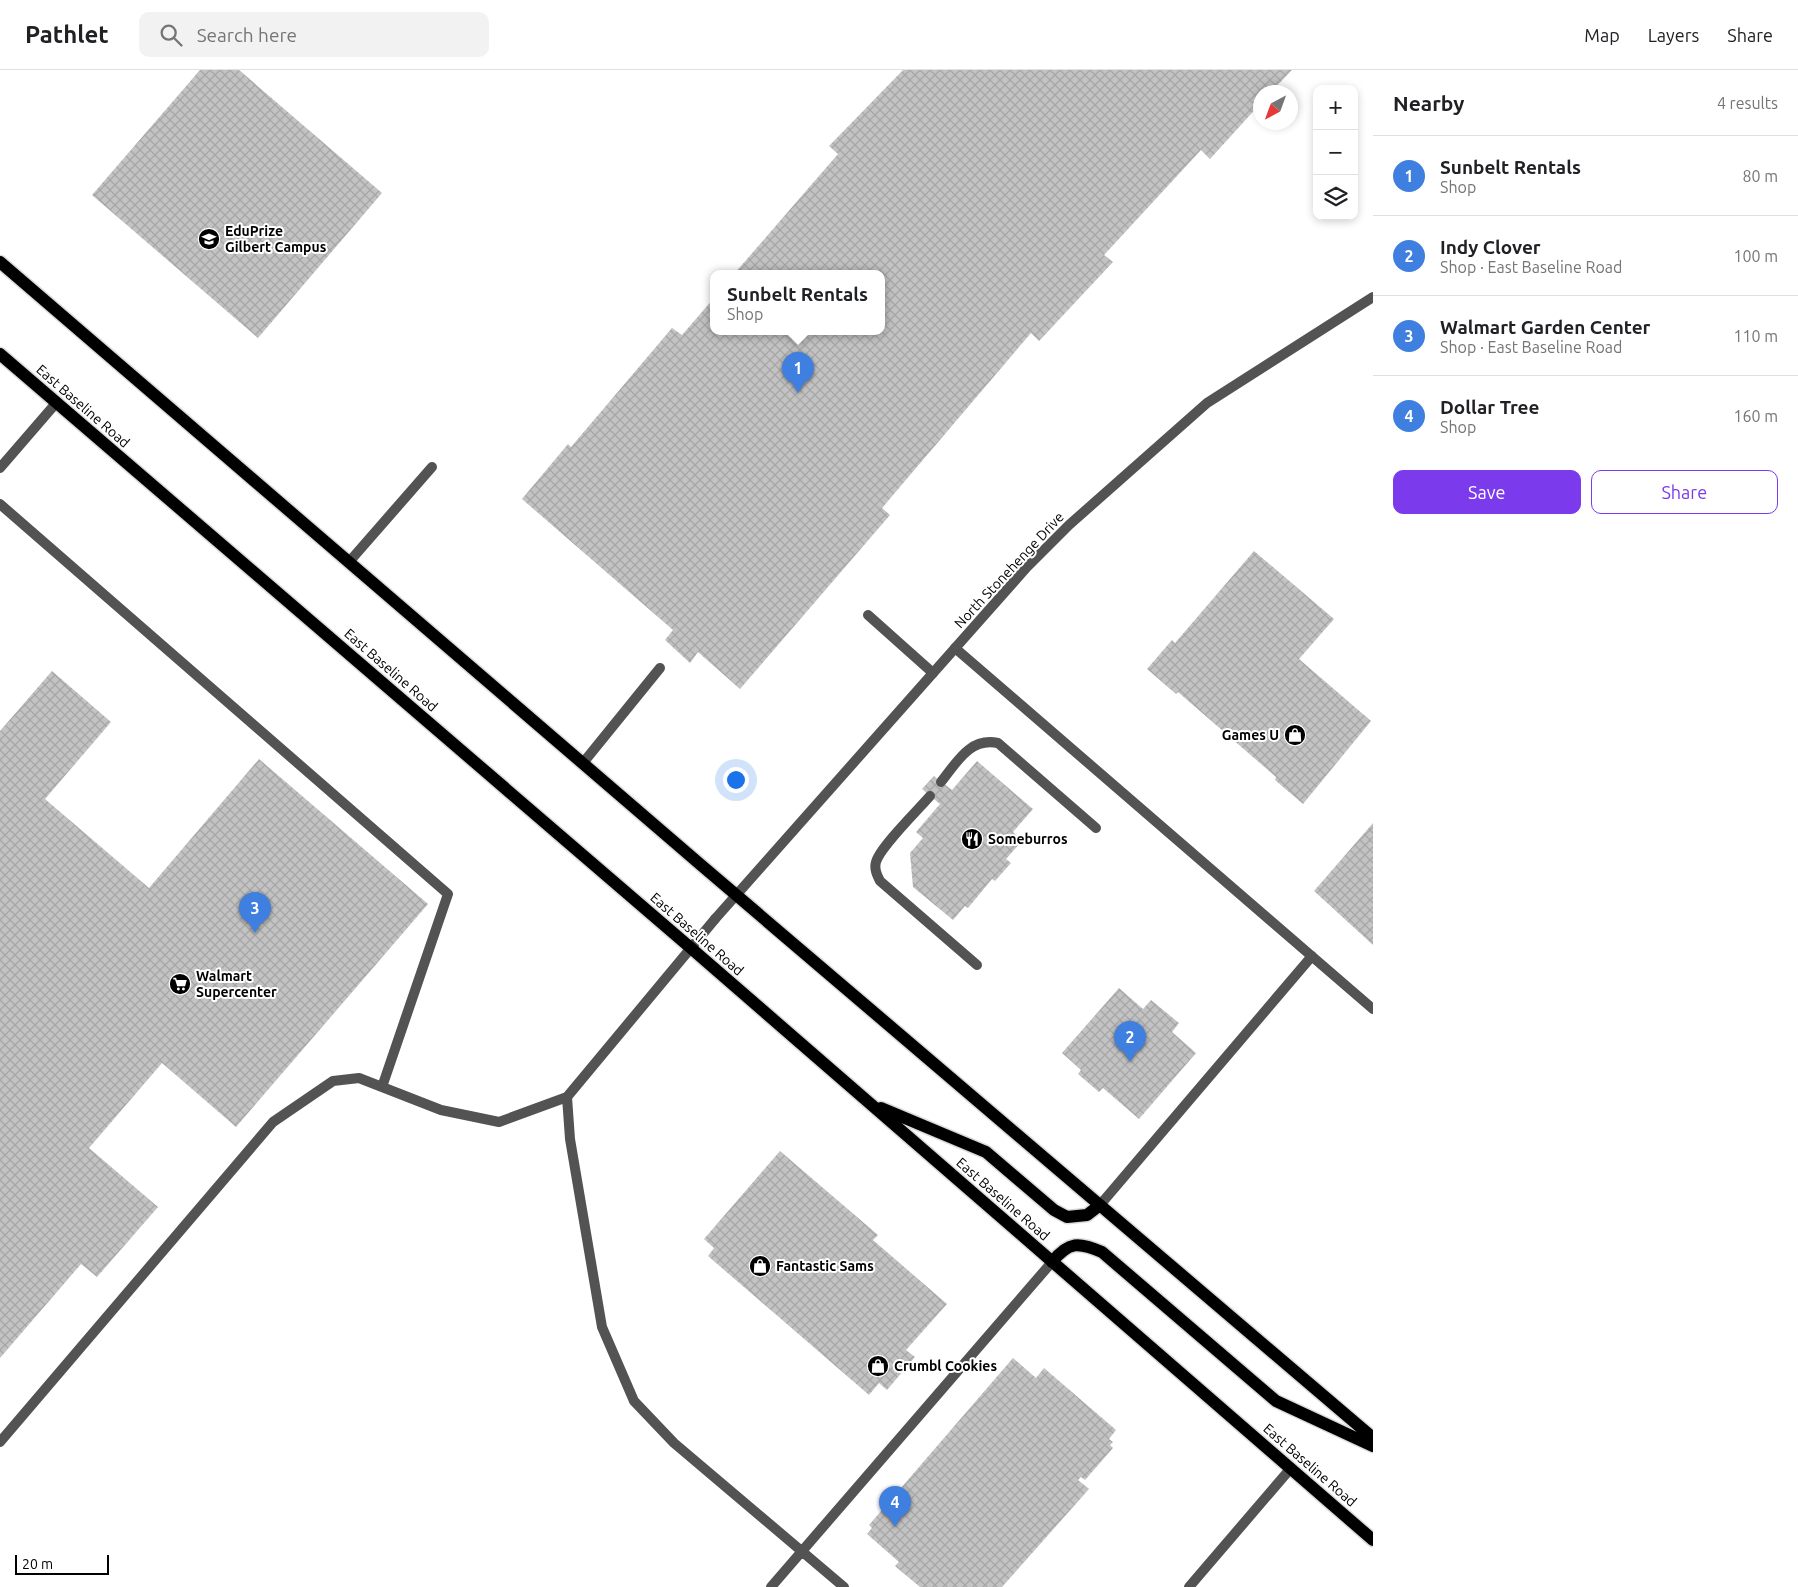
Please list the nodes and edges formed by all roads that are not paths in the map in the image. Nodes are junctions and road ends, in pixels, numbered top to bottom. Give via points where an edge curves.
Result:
1 (0, 262) edge
2 (1373, 297) edge
3 (0, 354) edge
4 (56, 402) junction
5 (432, 467) dead end
6 (0, 468) edge
7 (0, 504) edge
8 (348, 562) junction
9 (868, 615) dead end
10 (956, 648) junction
11 (660, 668) dead end
12 (933, 673) junction
13 (583, 763) junction
14 (941, 782) dead end
15 (930, 796) dead end
16 (1096, 828) dead end
17 (735, 894) junction
18 (692, 948) junction
19 (1312, 956) junction
20 (977, 965) dead end
21 (1373, 1009) edge
22 (382, 1087) junction
23 (567, 1097) junction
24 (869, 1103) junction
25 (1100, 1205) junction
26 (1052, 1262) junction
27 (1373, 1438) edge
28 (0, 1442) edge
29 (1373, 1446) edge
30 (1290, 1468) junction
31 (1373, 1540) edge
32 (802, 1552) junction
33 (771, 1587) edge
34 (844, 1587) edge
35 (1189, 1587) edge

1 - 8 main road
2 - 10 street, North Stonehenge Drive via 1207,403 1069,525 1027,567
3 - 4 main road, East Baseline Road
4 - 6 street
4 - 18 main road, East Baseline Road
5 - 8 street
7 - 22 street via 448,894
8 - 13 main road
9 - 12 street
10 - 12 street, North Stonehenge Drive
10 - 19 street
11 - 13 street
12 - 17 street, North Stonehenge Drive
13 - 17 main road
14 - 16 street via 971,746 989,741 998,743
15 - 20 street via 880,854 876,875
17 - 18 street, North Stonehenge Drive
17 - 25 main road
18 - 23 street, North Stonehenge Drive
18 - 24 main road, East Baseline Road
19 - 21 street
19 - 25 street
22 - 23 street via 441,1110 499,1122
22 - 28 street via 359,1078 333,1081 273,1122
23 - 32 street via 570,1138 602,1327 634,1401 674,1443
24 - 25 main road via 986,1152 1054,1210 1067,1217 1087,1215
24 - 26 main road, East Baseline Road
25 - 27 main road
26 - 29 main road via 1062,1250 1073,1245 1086,1245 1102,1252 1276,1401
26 - 30 main road, East Baseline Road
26 - 32 street
30 - 31 main road, East Baseline Road
30 - 35 street
32 - 33 street
32 - 34 street

